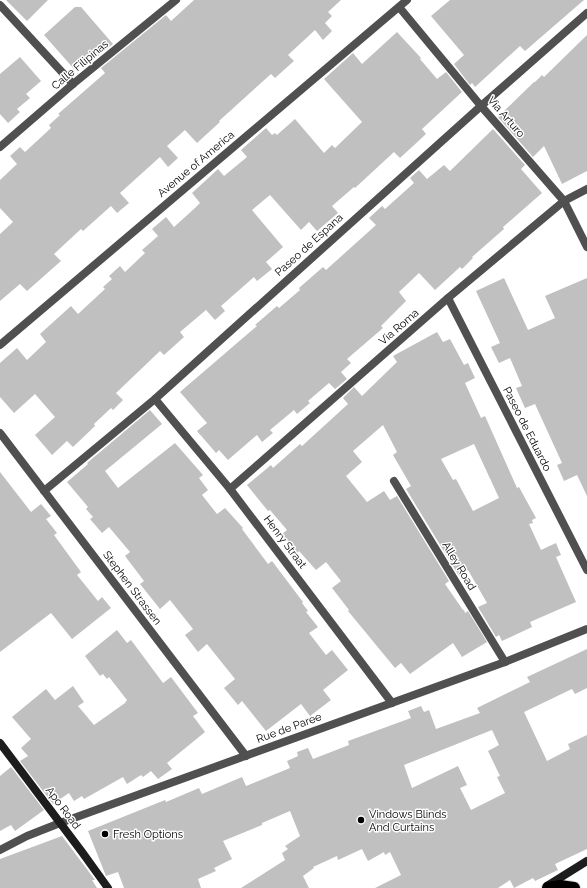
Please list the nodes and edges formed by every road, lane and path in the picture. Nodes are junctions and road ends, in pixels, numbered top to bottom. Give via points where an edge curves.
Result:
1 (176, 0) edge
2 (407, 0) edge
3 (0, 5) edge
4 (399, 7) junction
5 (587, 13) edge
6 (73, 84) junction
7 (481, 106) junction
8 (0, 147) edge
9 (587, 189) edge
10 (564, 201) junction
11 (587, 247) edge
12 (448, 298) junction
13 (0, 345) edge
14 (155, 399) junction
15 (0, 433) edge
16 (394, 481) dead end
17 (230, 489) junction
18 (44, 491) junction
19 (587, 570) edge
20 (587, 629) edge
21 (505, 662) junction
22 (392, 702) junction
23 (0, 743) edge
24 (246, 756) junction
25 (60, 823) junction
26 (0, 850) edge
27 (587, 861) edge
28 (108, 888) edge
29 (546, 888) edge
30 (574, 888) edge

1 - 6 street, Calle Filipinas
2 - 4 street, Avenue of America
3 - 6 street
4 - 7 street, Via Arturo
4 - 13 street, Avenue of America
5 - 7 street, Paseo de Espana
6 - 8 street, Calle Filipinas
7 - 10 street, Via Arturo
7 - 14 street, Paseo de Espana
9 - 10 street, Via Roma
10 - 11 street, Via Arturo
10 - 12 street, Via Roma
12 - 17 street, Via Roma
12 - 19 street, Paseo de Eduardo
14 - 17 street, Henry Straat
14 - 18 street, Paseo de Espana
15 - 18 street, Stephen Strassen
16 - 21 street, Alley Road
17 - 22 street, Henry Straat
18 - 24 street, Stephen Strassen
20 - 21 street, Rue de Paree
21 - 22 street, Rue de Paree
22 - 24 street, Rue de Paree
23 - 25 street, Apo Road
24 - 25 street, Rue de Paree
25 - 26 street, Rue de Paree
25 - 28 street, Apo Road
27 - 29 street
29 - 30 highway

